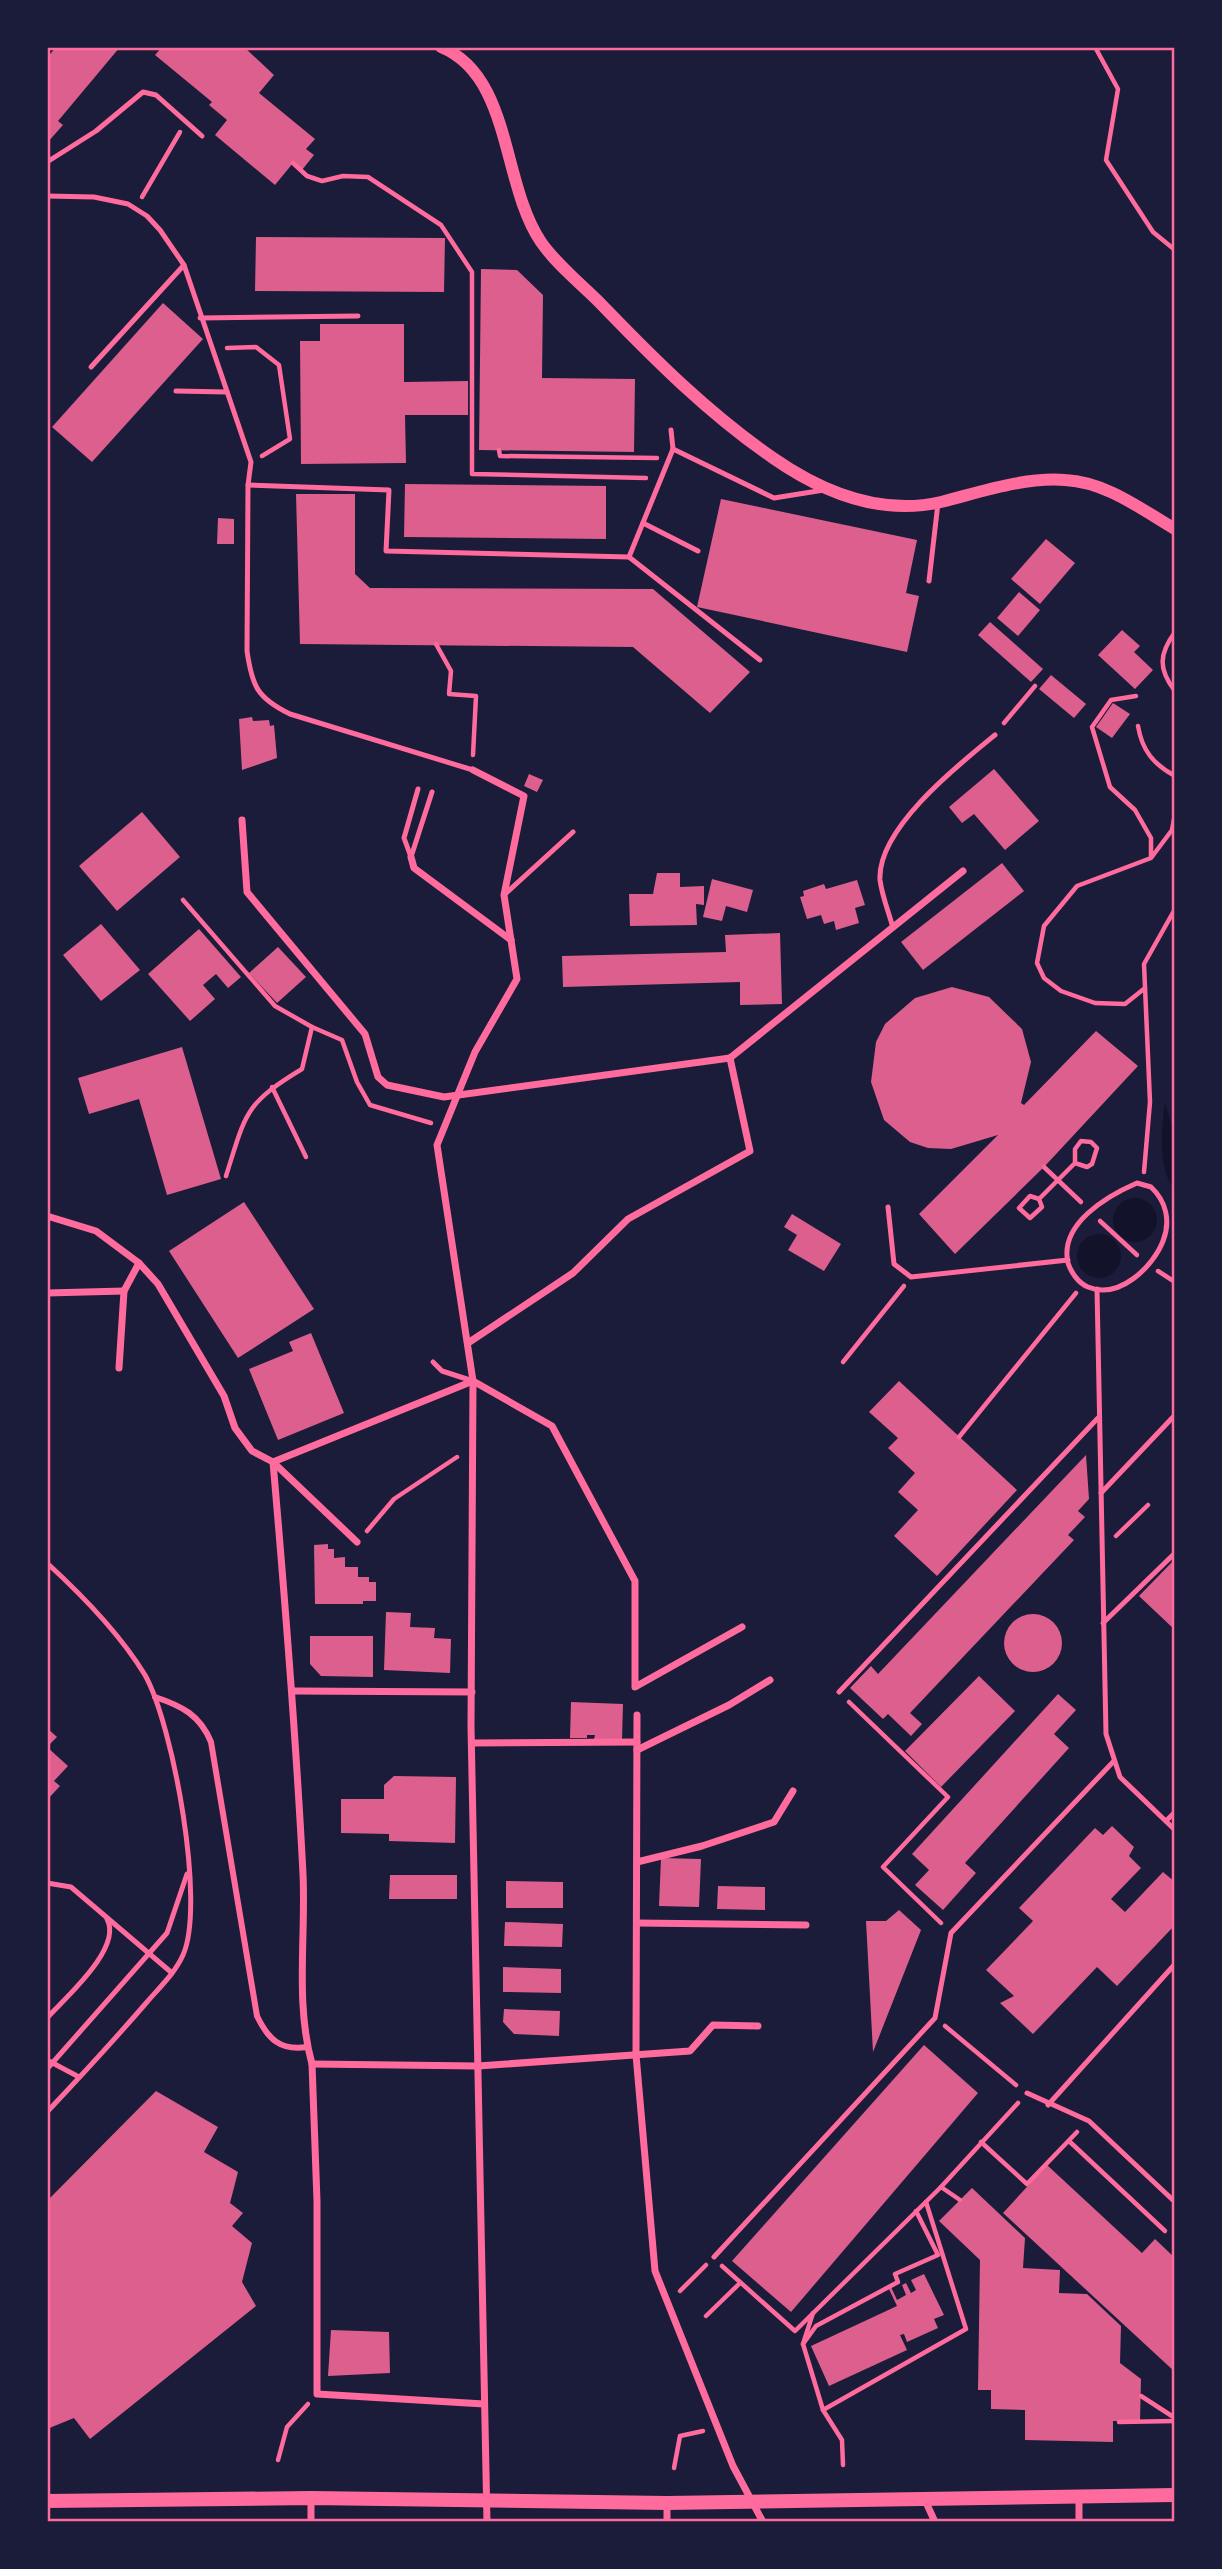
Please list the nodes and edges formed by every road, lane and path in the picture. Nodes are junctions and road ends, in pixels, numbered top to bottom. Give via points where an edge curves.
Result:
1 (441, 47) edge
2 (1095, 47) edge
3 (184, 124) junction
4 (202, 136) dead end
5 (47, 162) edge
6 (293, 163) dead end
7 (47, 196) edge
8 (137, 207) junction
9 (1175, 250) edge
10 (184, 265) junction
11 (358, 316) dead end
12 (200, 318) junction
13 (212, 349) junction
14 (91, 367) dead end
15 (176, 391) dead end
16 (227, 392) junction
17 (671, 430) dead end
18 (673, 449) junction
19 (499, 450) dead end
20 (654, 457) dead end
21 (251, 462) junction
22 (648, 478) dead end
23 (248, 485) junction
24 (824, 489) junction
25 (938, 503) junction
26 (643, 523) junction
27 (1175, 529) edge
28 (698, 551) dead end
29 (629, 557) junction
30 (929, 581) dead end
31 (1175, 632) edge
32 (436, 644) dead end
33 (760, 660) dead end
34 (1035, 686) dead end
35 (1175, 691) edge
36 (1136, 696) dead end
37 (1139, 726) dead end
38 (995, 735) joint
39 (473, 770) junction
40 (1175, 776) edge
41 (418, 789) dead end
42 (432, 792) dead end
43 (1175, 814) edge
44 (242, 820) dead end
45 (573, 832) dead end
46 (411, 857) junction
47 (1151, 858) junction
48 (963, 872) dead end
49 (504, 895) junction
50 (183, 900) dead end
51 (1175, 909) edge
52 (893, 928) junction
53 (511, 940) junction
54 (1145, 988) junction
55 (730, 1058) junction
56 (272, 1087) junction
57 (457, 1095) junction
58 (306, 1157) dead end
59 (1076, 1163) junction
60 (1044, 1167) dead end
61 (226, 1176) dead end
62 (1057, 1178) junction
63 (1143, 1183) junction
64 (1075, 1196) dead end
65 (1039, 1199) junction
66 (888, 1207) dead end
67 (1090, 1211) junction
68 (47, 1216) edge
69 (1068, 1260) junction
70 (139, 1263) junction
71 (1149, 1265) junction
72 (911, 1277) junction
73 (1083, 1284) junction
74 (1097, 1289) junction
75 (124, 1291) junction
76 (47, 1293) edge
77 (468, 1343) junction
78 (433, 1362) dead end
79 (843, 1362) dead end
80 (119, 1368) dead end
81 (472, 1381) junction
82 (1175, 1415) edge
83 (1098, 1418) junction
84 (959, 1437) dead end
85 (472, 1447) junction
86 (273, 1462) junction
87 (1101, 1493) junction
88 (1148, 1505) dead end
89 (357, 1542) joint
90 (1102, 1549) junction
91 (1175, 1553) edge
92 (47, 1563) edge
93 (1103, 1623) junction
94 (742, 1627) dead end
95 (770, 1680) dead end
96 (294, 1691) junction
97 (472, 1692) junction
98 (839, 1692) joint
99 (155, 1697) junction
100 (637, 1715) dead end
101 (472, 1743) junction
102 (637, 1746) junction
103 (1113, 1762) junction
104 (793, 1791) dead end
105 (1175, 1812) edge
106 (1166, 1821) junction
107 (1175, 1830) edge
108 (637, 1862) junction
109 (187, 1871) junction
110 (47, 1883) edge
111 (106, 1917) junction
112 (637, 1923) junction
113 (806, 1926) dead end
114 (951, 1933) junction
115 (148, 1952) junction
116 (1175, 1964) edge
117 (172, 1973) junction
118 (47, 2018) edge
119 (935, 2018) junction
120 (758, 2026) dead end
121 (307, 2046) junction
122 (636, 2055) junction
123 (49, 2064) edge
124 (312, 2064) junction
125 (478, 2066) junction
126 (79, 2077) junction
127 (1027, 2093) junction
128 (1048, 2105) junction
129 (47, 2112) edge
130 (1077, 2132) dead end
131 (1069, 2141) junction
132 (981, 2142) junction
133 (941, 2187) junction
134 (961, 2200) dead end
135 (926, 2202) junction
136 (1175, 2202) edge
137 (916, 2211) junction
138 (1165, 2231) dead end
139 (714, 2258) junction
140 (739, 2284) junction
141 (669, 2306) junction
142 (814, 2312) junction
143 (706, 2316) dead end
144 (803, 2344) junction
145 (317, 2394) junction
146 (1141, 2396) dead end
147 (484, 2404) junction
148 (823, 2410) junction
149 (1175, 2419) edge
150 (1119, 2422) dead end
151 (719, 2427) junction
152 (278, 2460) dead end
153 (843, 2465) dead end
154 (674, 2468) dead end
155 (1175, 2495) edge
156 (1079, 2497) junction
157 (311, 2498) junction
158 (924, 2498) junction
159 (487, 2500) junction
160 (749, 2500) junction
161 (47, 2501) edge
162 (667, 2503) junction
163 (311, 2522) edge
164 (486, 2522) edge
165 (667, 2522) edge
166 (763, 2522) edge
167 (935, 2522) edge
168 (1079, 2522) edge

1 - 24 street via 466,62 483,82 495,106 515,187 542,243 682,388 774,459
2 - 9 path via 1118,89 1106,160 1153,232
3 - 4 lane
3 - 5 lane via 156,95 143,92 96,131
3 - 8 path
6 - 22 path via 307,176 322,181 368,177 441,225 472,272 472,474
7 - 8 lane via 94,197
8 - 10 lane via 155,223
10 - 12 lane
10 - 14 lane
11 - 12 lane
12 - 13 lane
13 - 16 lane
13 - 21 path via 256,347 279,365 290,439
15 - 16 lane
16 - 21 lane
17 - 18 lane
18 - 24 lane via 774,498
18 - 26 lane
19 - 20 path via 500,456
21 - 23 lane
23 - 29 lane via 389,489 387,551
23 - 39 lane via 247,650 257,690 272,706 290,715
24 - 25 street via 891,505
25 - 27 street via 1013,484 1064,479 1115,494
25 - 30 lane
26 - 28 lane
26 - 29 lane
29 - 33 lane
31 - 35 path via 1163,648 1163,676
32 - 39 path via 451,671 450,694 476,696
34 - 38 path
36 - 47 path via 1111,700 1092,727 1110,787 1135,810 1151,838
37 - 40 path via 1141,744 1154,762
38 - 52 lane via 950,770 890,839 880,880
39 - 49 street via 524,796
41 - 46 lane via 404,838
42 - 46 lane
43 - 47 path via 1172,830
44 - 57 street via 247,892 365,1034 378,1077 387,1085 434,1097
45 - 49 lane
46 - 53 street via 414,868
47 - 54 path via 1077,886 1044,926 1037,963 1044,978 1061,991 1096,1003 1125,1004
48 - 52 street
49 - 53 street
50 - 56 path via 275,1006 312,1027 302,1069
51 - 54 path via 1144,964
52 - 55 street
53 - 57 street via 517,979 475,1052
54 - 63 path via 1150,1102
55 - 57 street
55 - 77 street via 750,1151 628,1219 573,1273
56 - 58 path
56 - 61 path via 247,1113
57 - 77 street via 437,1145
59 - 59 path via 1092,1164 1097,1148 1081,1141 1075,1149
59 - 62 path
60 - 62 path
62 - 64 path
62 - 65 path
63 - 67 lane via 1127,1187
63 - 71 lane via 1158,1193 1167,1216 1164,1240
65 - 65 path via 1030,1196 1019,1208 1030,1218 1042,1207
66 - 72 lane via 894,1264
67 - 69 lane via 1072,1234
67 - 71 path
68 - 70 street via 96,1231
69 - 72 lane
69 - 73 lane
70 - 75 street
70 - 86 street via 158,1284 218,1385 235,1428 252,1451
71 - 74 lane via 1129,1281
72 - 79 path
73 - 74 lane
73 - 84 path
74 - 83 lane
75 - 76 street
75 - 80 street
77 - 81 street
78 - 81 lane via 442,1371
81 - 85 street
81 - 86 street
81 - 94 street via 552,1426 635,1581 635,1687
82 - 87 lane
83 - 87 lane
83 - 98 lane
85 - 89 path via 394,1499
85 - 97 street
86 - 89 street
86 - 96 street
87 - 90 lane
88 - 90 path
90 - 93 lane
91 - 93 lane
92 - 99 lane via 134,1660
93 - 103 lane via 1106,1734
95 - 102 street via 729,1705
96 - 97 street
96 - 121 street
97 - 101 street
98 - 114 path via 948,1797 883,1867
99 - 109 lane via 178,1793
99 - 121 street via 192,1714 205,1727 257,2015 273,2042
100 - 102 street
101 - 102 street
101 - 125 street
102 - 108 street
103 - 106 lane via 1120,1777
103 - 114 lane
104 - 108 street via 774,1822
105 - 106 lane
106 - 107 lane
108 - 112 street
109 - 115 lane via 174,1919
109 - 117 lane via 192,1895 190,1928
110 - 111 lane via 71,1887
111 - 115 lane
111 - 118 lane via 111,1931 104,1954
112 - 113 street
112 - 122 street
114 - 119 lane
115 - 117 lane
115 - 123 lane
116 - 128 lane
117 - 126 lane
119 - 127 path
119 - 139 lane
120 - 122 street via 713,2025 690,2051
121 - 124 street
122 - 125 street
122 - 141 street via 655,2271
123 - 126 lane
124 - 125 street
124 - 145 street
125 - 147 street
126 - 129 lane
127 - 128 lane
127 - 132 path
128 - 136 lane via 1089,2121
130 - 131 path
131 - 132 path via 1027,2184
131 - 138 path
132 - 133 path
133 - 134 path
133 - 135 path
135 - 137 path
135 - 148 path via 966,2329
137 - 142 path
137 - 144 path via 938,2255 895,2274 898,2282 816,2326
139 - 140 path
139 - 141 path
140 - 142 path via 795,2330
140 - 143 path
141 - 151 street
142 - 144 path
144 - 148 path
145 - 147 street
145 - 152 path via 287,2427
146 - 149 path
147 - 159 street
148 - 153 path via 842,2440
149 - 150 path
151 - 154 path via 680,2436
151 - 160 street
155 - 156 main road
156 - 158 main road
156 - 168 street
157 - 159 main road
157 - 161 main road
157 - 163 street
158 - 160 main road
158 - 167 street
159 - 162 main road
159 - 164 street
160 - 162 main road
160 - 166 street
162 - 165 street

